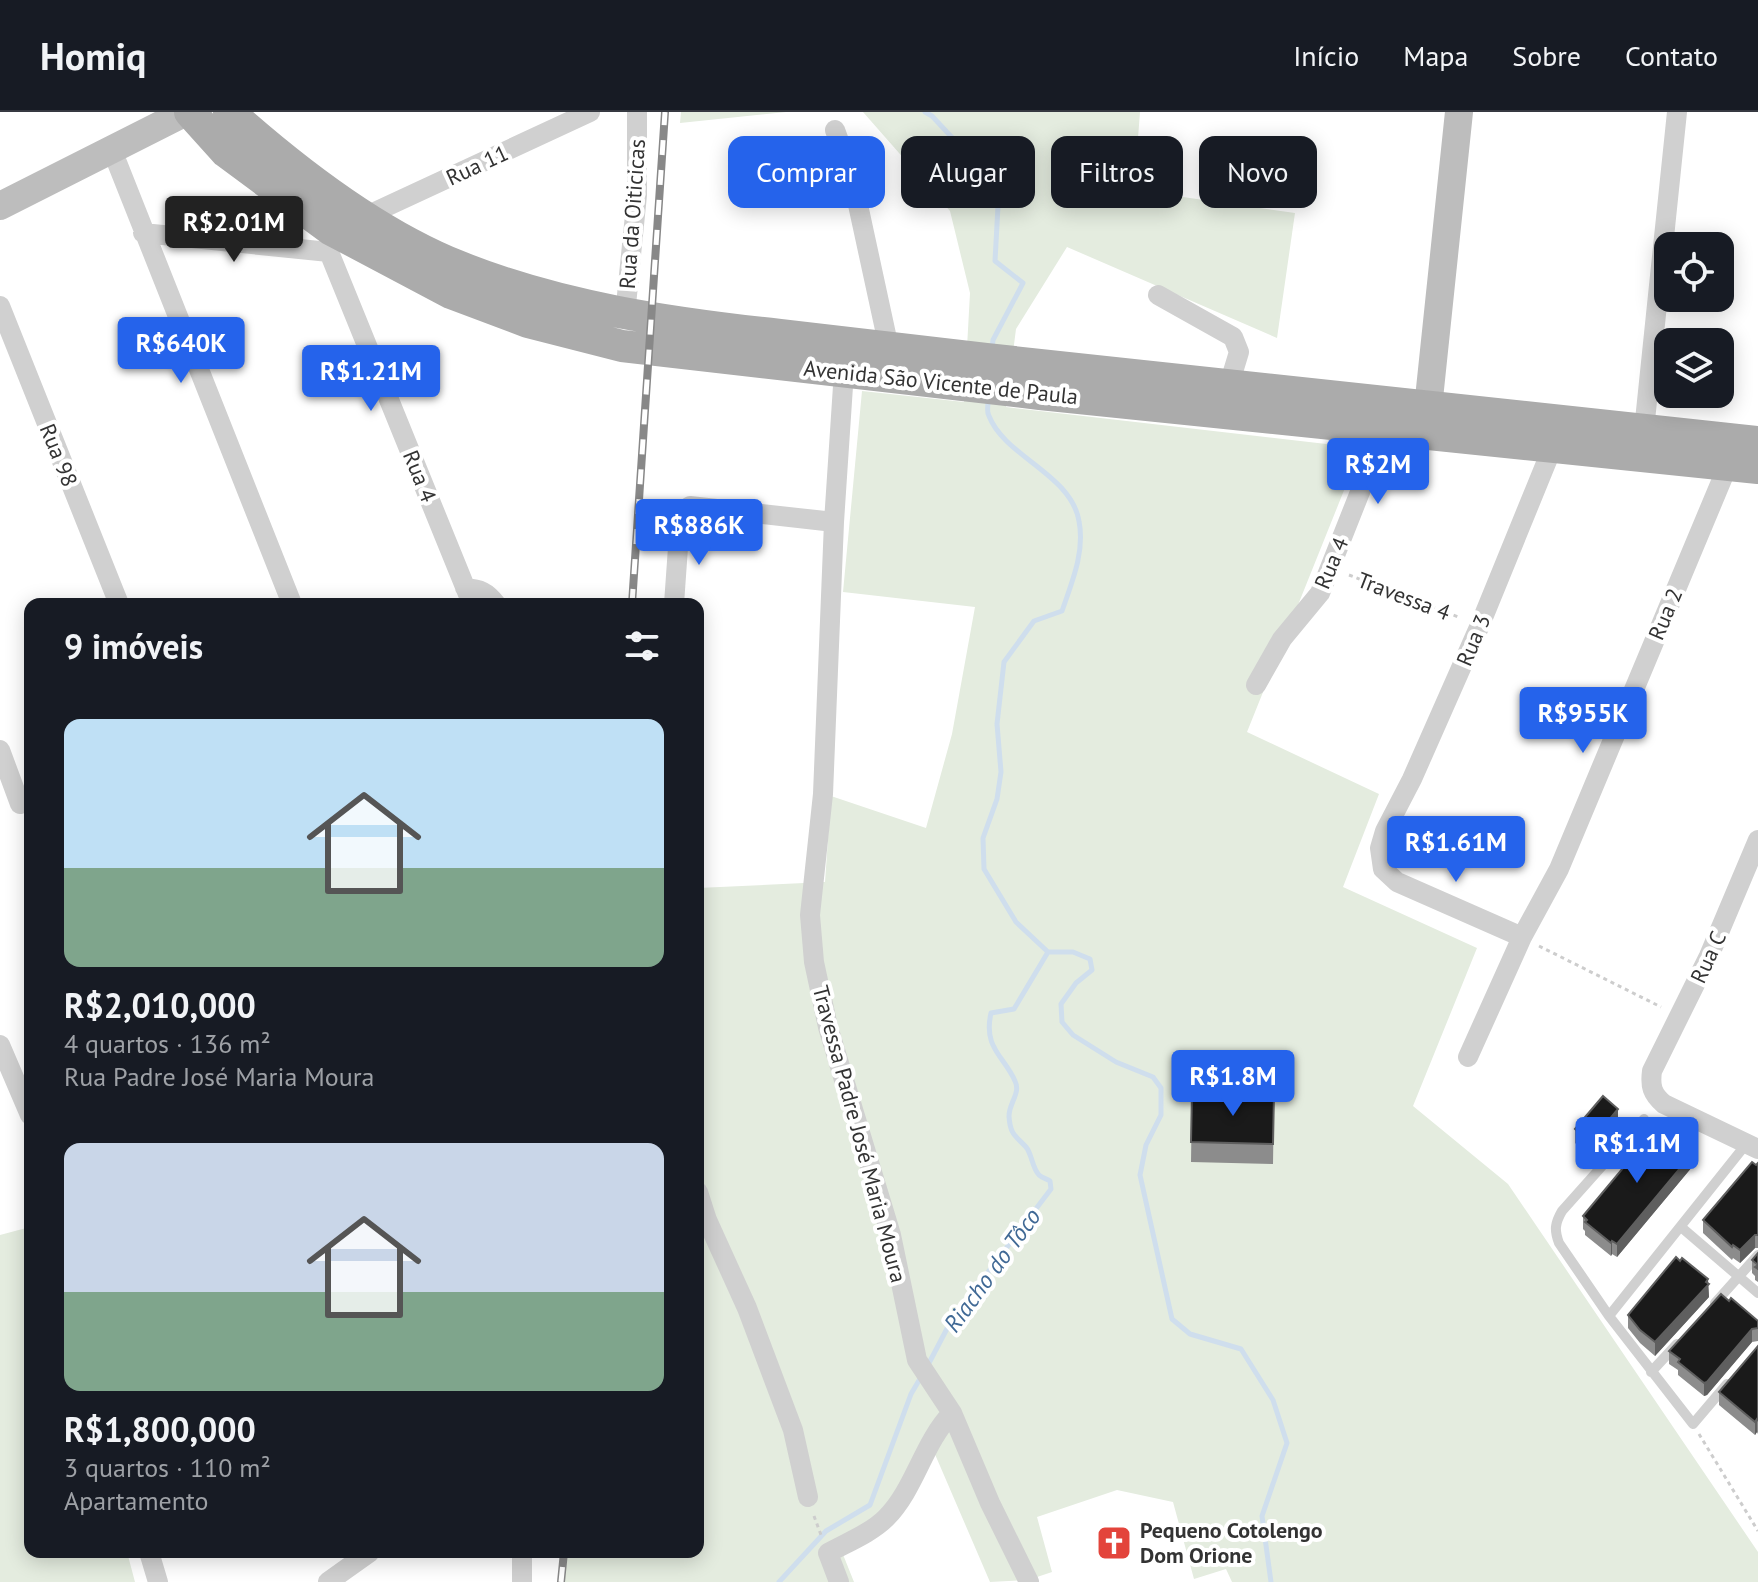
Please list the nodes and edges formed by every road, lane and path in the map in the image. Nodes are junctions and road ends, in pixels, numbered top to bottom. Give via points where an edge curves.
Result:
1 (188, 112) edge
2 (229, 112) edge
3 (590, 112) edge
4 (637, 112) edge
5 (1459, 112) edge
6 (1677, 112) edge
7 (835, 130) dead end
8 (112, 150) junction
9 (0, 206) edge
10 (364, 217) junction
11 (143, 233) junction
12 (330, 240) junction
13 (1158, 295) dead end
14 (0, 306) edge
15 (625, 315) junction
16 (889, 348) junction
17 (961, 370) junction
18 (844, 371) junction
19 (1229, 385) junction
20 (1179, 394) junction
21 (1428, 408) junction
22 (1385, 429) junction
23 (1644, 430) junction
24 (1758, 442) edge
25 (1553, 446) junction
26 (1743, 467) edge
27 (834, 522) junction
28 (1329, 567) junction
29 (469, 596) edge
30 (117, 598) edge
31 (290, 598) edge
32 (492, 598) edge
33 (674, 598) edge
34 (1480, 625) junction
35 (1256, 685) dead end
36 (0, 750) edge
37 (24, 801) edge
38 (24, 803) edge
39 (0, 810) edge
40 (1758, 840) edge
41 (1522, 937) junction
42 (1679, 1016) junction
43 (0, 1045) edge
44 (1468, 1057) dead end
45 (24, 1101) edge
46 (1644, 1119) dead end
47 (1752, 1146) edge
48 (704, 1211) edge
49 (1681, 1227) junction
50 (1758, 1255) edge
51 (1740, 1277) junction
52 (1758, 1293) edge
53 (1710, 1309) edge
54 (1609, 1316) junction
55 (1681, 1340) edge
56 (1651, 1372) junction
57 (1730, 1380) edge
58 (952, 1413) junction
59 (1693, 1424) junction
60 (808, 1497) joint
61 (1758, 1531) edge
62 (828, 1553) junction
63 (151, 1558) edge
64 (362, 1558) edge
65 (522, 1558) edge
66 (158, 1582) edge
67 (328, 1582) edge
68 (522, 1582) edge
69 (839, 1582) edge
70 (1029, 1582) edge

1 - 8 street
1 - 12 main road, Avenida São Vicente de Paula via 226,152
2 - 10 main road, Avenida São Vicente de Paula
3 - 10 street, Rua 11
4 - 15 street, Rua da Oiticicas via 637,195
5 - 21 street
6 - 23 street
7 - 16 street via 852,177
8 - 9 street
8 - 11 street
10 - 15 main road, Avenida São Vicente de Paula via 458,267
11 - 12 street
11 - 31 street
12 - 18 main road, Avenida São Vicente de Paula via 528,322 648,351
12 - 29 street, Rua 4
13 - 19 street via 1233,337 1239,352
14 - 30 street, Rua 98
15 - 16 main road, Avenida São Vicente de Paula
16 - 17 main road, Avenida São Vicente de Paula
17 - 18 main road, Avenida São Vicente de Paula
17 - 20 main road, Avenida São Vicente de Paula
18 - 27 street, Travessa Padre José Maria Moura
19 - 20 main road, Avenida São Vicente de Paula
19 - 21 main road, Avenida São Vicente de Paula
20 - 22 main road, Avenida São Vicente de Paula
21 - 23 main road, Avenida São Vicente de Paula
22 - 25 main road, Avenida São Vicente de Paula
22 - 28 street, Rua 4
23 - 24 main road, Avenida São Vicente de Paula
25 - 26 main road, Avenida São Vicente de Paula
25 - 34 street, Rua 3
26 - 41 street, Rua 2 via 1559,869
27 - 33 street via 690,506 680,519
27 - 58 street, Travessa Padre José Maria Moura via 823,794 810,915 814,962 831,1041 891,1235 917,1360
28 - 34 path, Travessa 4
28 - 35 street, Rua 4 via 1320,593 1282,639
29 - 32 street via 480,589
34 - 41 street, Rua 3 via 1385,831 1380,859 1397,882
36 - 37 street
38 - 39 street
40 - 42 street, Rua C
41 - 42 path
41 - 44 street, Rua 2
42 - 47 street, Rua C via 1652,1071 1654,1096
43 - 45 street
46 - 54 lane via 1556,1222 1559,1243
47 - 49 lane
48 - 60 street via 793,1430
49 - 51 lane
49 - 54 lane
50 - 51 lane
51 - 52 lane
51 - 53 lane
54 - 56 lane
55 - 56 lane
56 - 59 lane
57 - 59 lane
58 - 62 street via 937,1429 886,1518
58 - 70 street, Travessa Padre José Maria Moura
59 - 61 path
60 - 62 path
62 - 69 street
63 - 66 street
64 - 67 street
65 - 68 street

